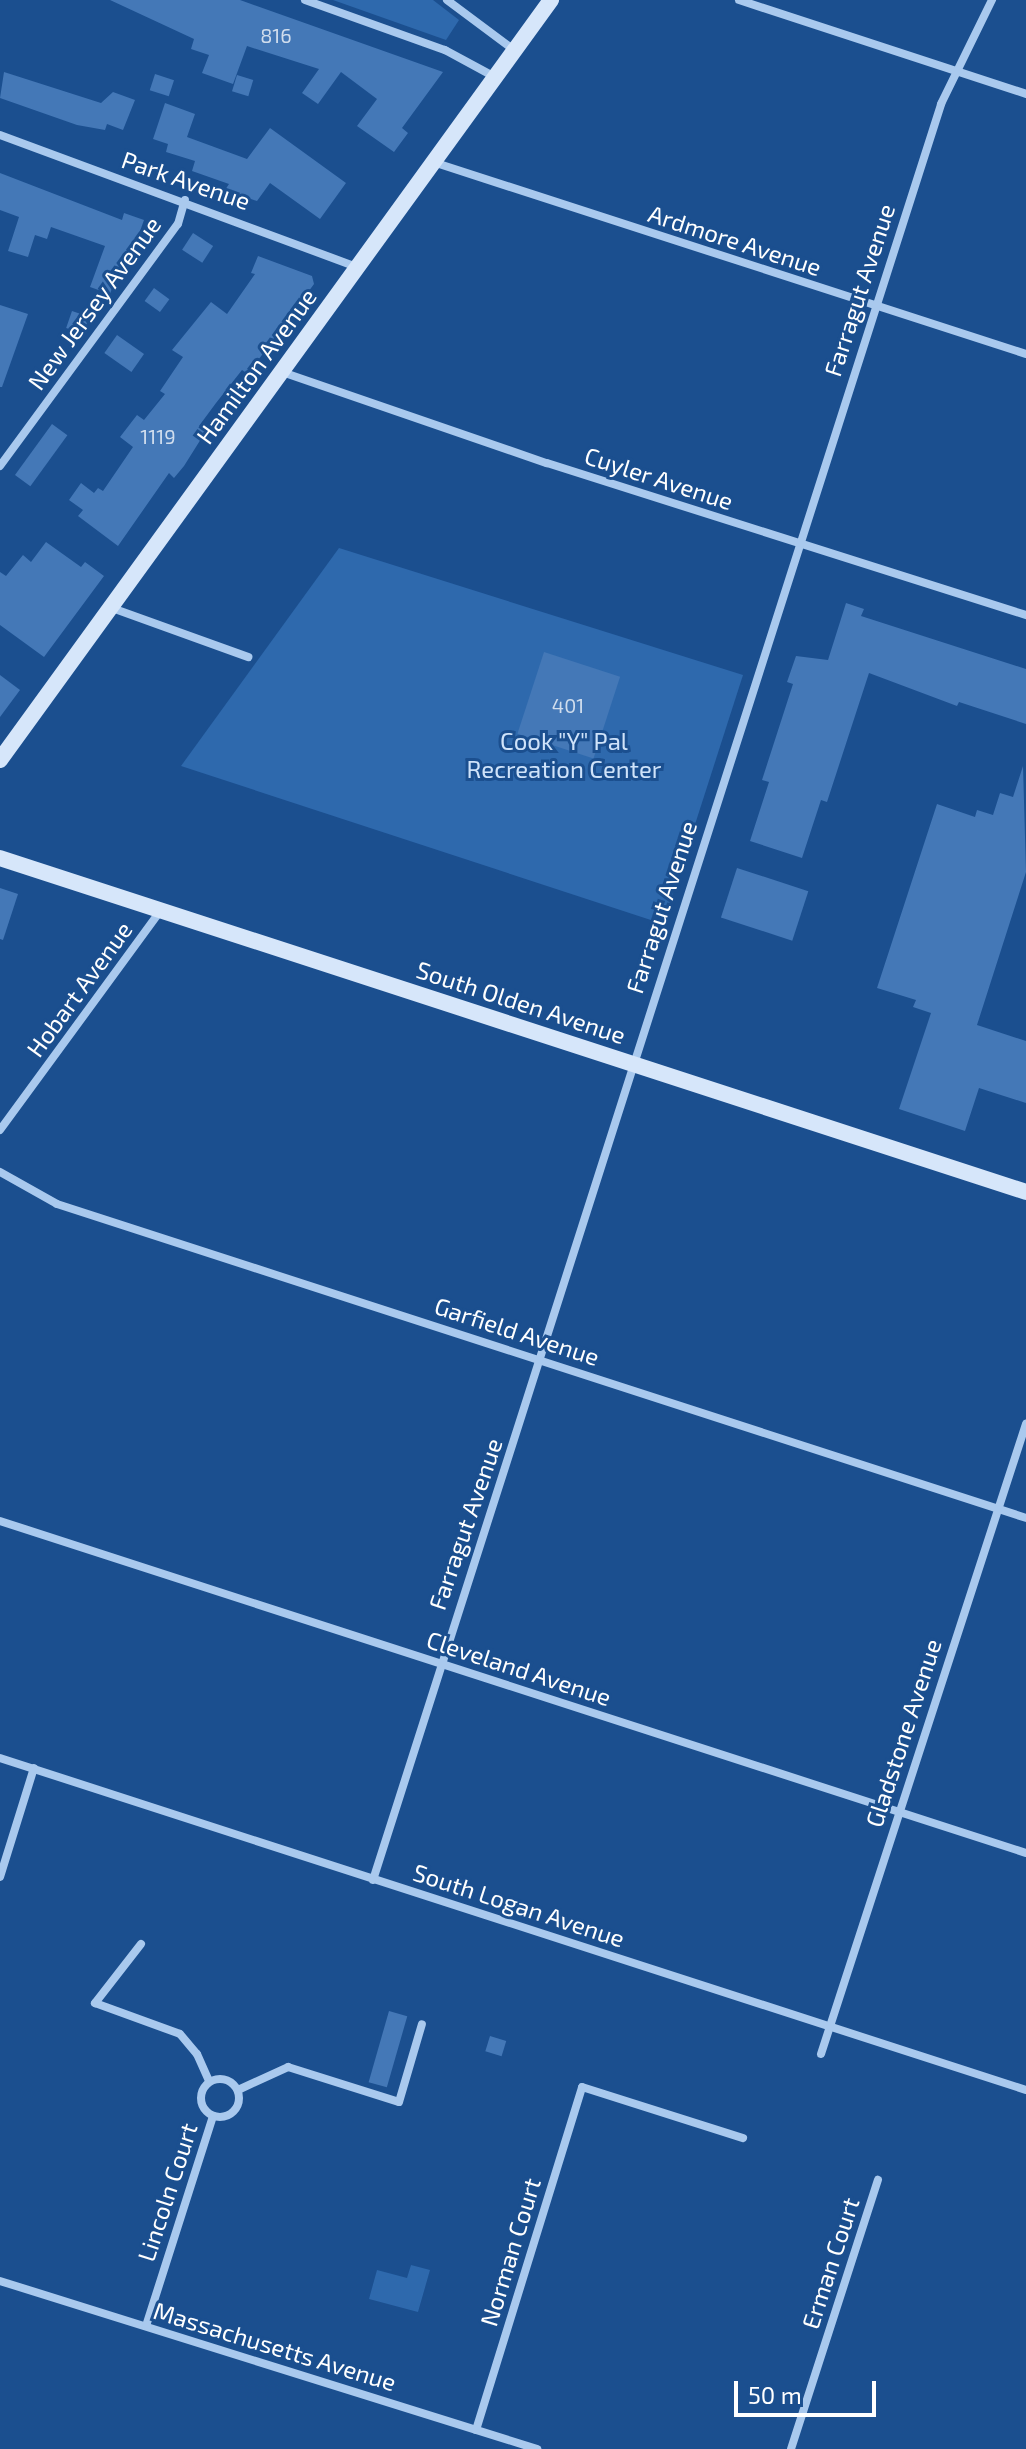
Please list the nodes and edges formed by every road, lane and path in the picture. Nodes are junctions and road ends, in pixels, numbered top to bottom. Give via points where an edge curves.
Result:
1 (305, 0) edge
2 (447, 0) edge
3 (551, 0) edge
4 (739, 0) edge
5 (992, 0) edge
6 (515, 50) junction
7 (957, 71) junction
8 (495, 77) junction
9 (1026, 94) edge
10 (0, 135) edge
11 (433, 162) junction
12 (185, 200) junction
13 (357, 267) junction
14 (875, 308) junction
15 (1026, 354) edge
16 (282, 372) junction
17 (0, 466) edge
18 (799, 544) junction
19 (112, 608) junction
20 (1026, 615) edge
21 (248, 657) dead end
22 (0, 760) edge
23 (0, 858) edge
24 (162, 909) junction
25 (630, 1062) junction
26 (0, 1130) edge
27 (0, 1172) edge
28 (1026, 1192) edge
29 (537, 1358) junction
30 (1026, 1424) edge
31 (998, 1509) junction
32 (1026, 1518) edge
33 (0, 1521) edge
34 (438, 1662) junction
35 (0, 1758) edge
36 (34, 1768) junction
37 (899, 1811) junction
38 (1026, 1853) edge
39 (0, 1877) edge
40 (373, 1880) junction
41 (141, 1944) dead end
42 (422, 2024) dead end
43 (829, 2025) junction
44 (821, 2054) dead end
45 (209, 2081) junction
46 (238, 2090) junction
47 (1026, 2090) edge
48 (213, 2116) junction
49 (743, 2138) dead end
50 (878, 2180) dead end
51 (0, 2281) edge
52 (146, 2326) junction
53 (476, 2430) junction
54 (537, 2449) edge
55 (791, 2449) edge

1 - 8 street via 445,50
2 - 6 street
3 - 6 main road, Hamilton Avenue
4 - 7 street
5 - 7 street, Farragut Avenue
6 - 8 main road, Hamilton Avenue
7 - 9 street
7 - 14 street, Farragut Avenue via 941,104
8 - 11 main road, Hamilton Avenue
10 - 12 street, Park Avenue
11 - 13 main road, Hamilton Avenue
11 - 14 street, Ardmore Avenue
12 - 13 street, Park Avenue
12 - 17 street, New Jersey Avenue via 178,224
13 - 16 main road, Hamilton Avenue
14 - 15 street, Ardmore Avenue
14 - 18 street, Farragut Avenue
16 - 18 street, Cuyler Avenue
16 - 19 main road, Hamilton Avenue
18 - 20 street, Cuyler Avenue
18 - 25 street, Farragut Avenue
19 - 21 street
19 - 22 main road, Hamilton Avenue
23 - 24 main road, South Olden Avenue
24 - 25 main road, South Olden Avenue
24 - 26 street, Hobart Avenue
25 - 28 main road, South Olden Avenue
25 - 29 street, Farragut Avenue
27 - 29 street, Garfield Avenue via 57,1204
29 - 31 street, Garfield Avenue
29 - 34 street, Farragut Avenue
30 - 31 street, Gladstone Avenue
31 - 32 street, Garfield Avenue
31 - 37 street, Gladstone Avenue
33 - 34 street, Cleveland Avenue
34 - 37 street, Cleveland Avenue
34 - 40 street, Farragut Avenue
35 - 36 street, South Logan Avenue
36 - 39 street
36 - 40 street, South Logan Avenue
37 - 38 street, Cleveland Avenue
37 - 43 street, Gladstone Avenue
40 - 43 street, South Logan Avenue
41 - 45 street via 95,2003 180,2034
42 - 46 street via 399,2102 288,2067
43 - 44 street, Gladstone Avenue
43 - 47 street, South Logan Avenue
45 - 46 street via 222,2078
45 - 48 street, Lincoln Court via 200,2098
46 - 48 street, Lincoln Court via 233,2112
48 - 52 street, Lincoln Court
49 - 53 street, Norman Court via 582,2087
50 - 55 street, Erman Court
51 - 52 street, Massachusetts Avenue
52 - 53 street, Massachusetts Avenue
53 - 54 street, Massachusetts Avenue

